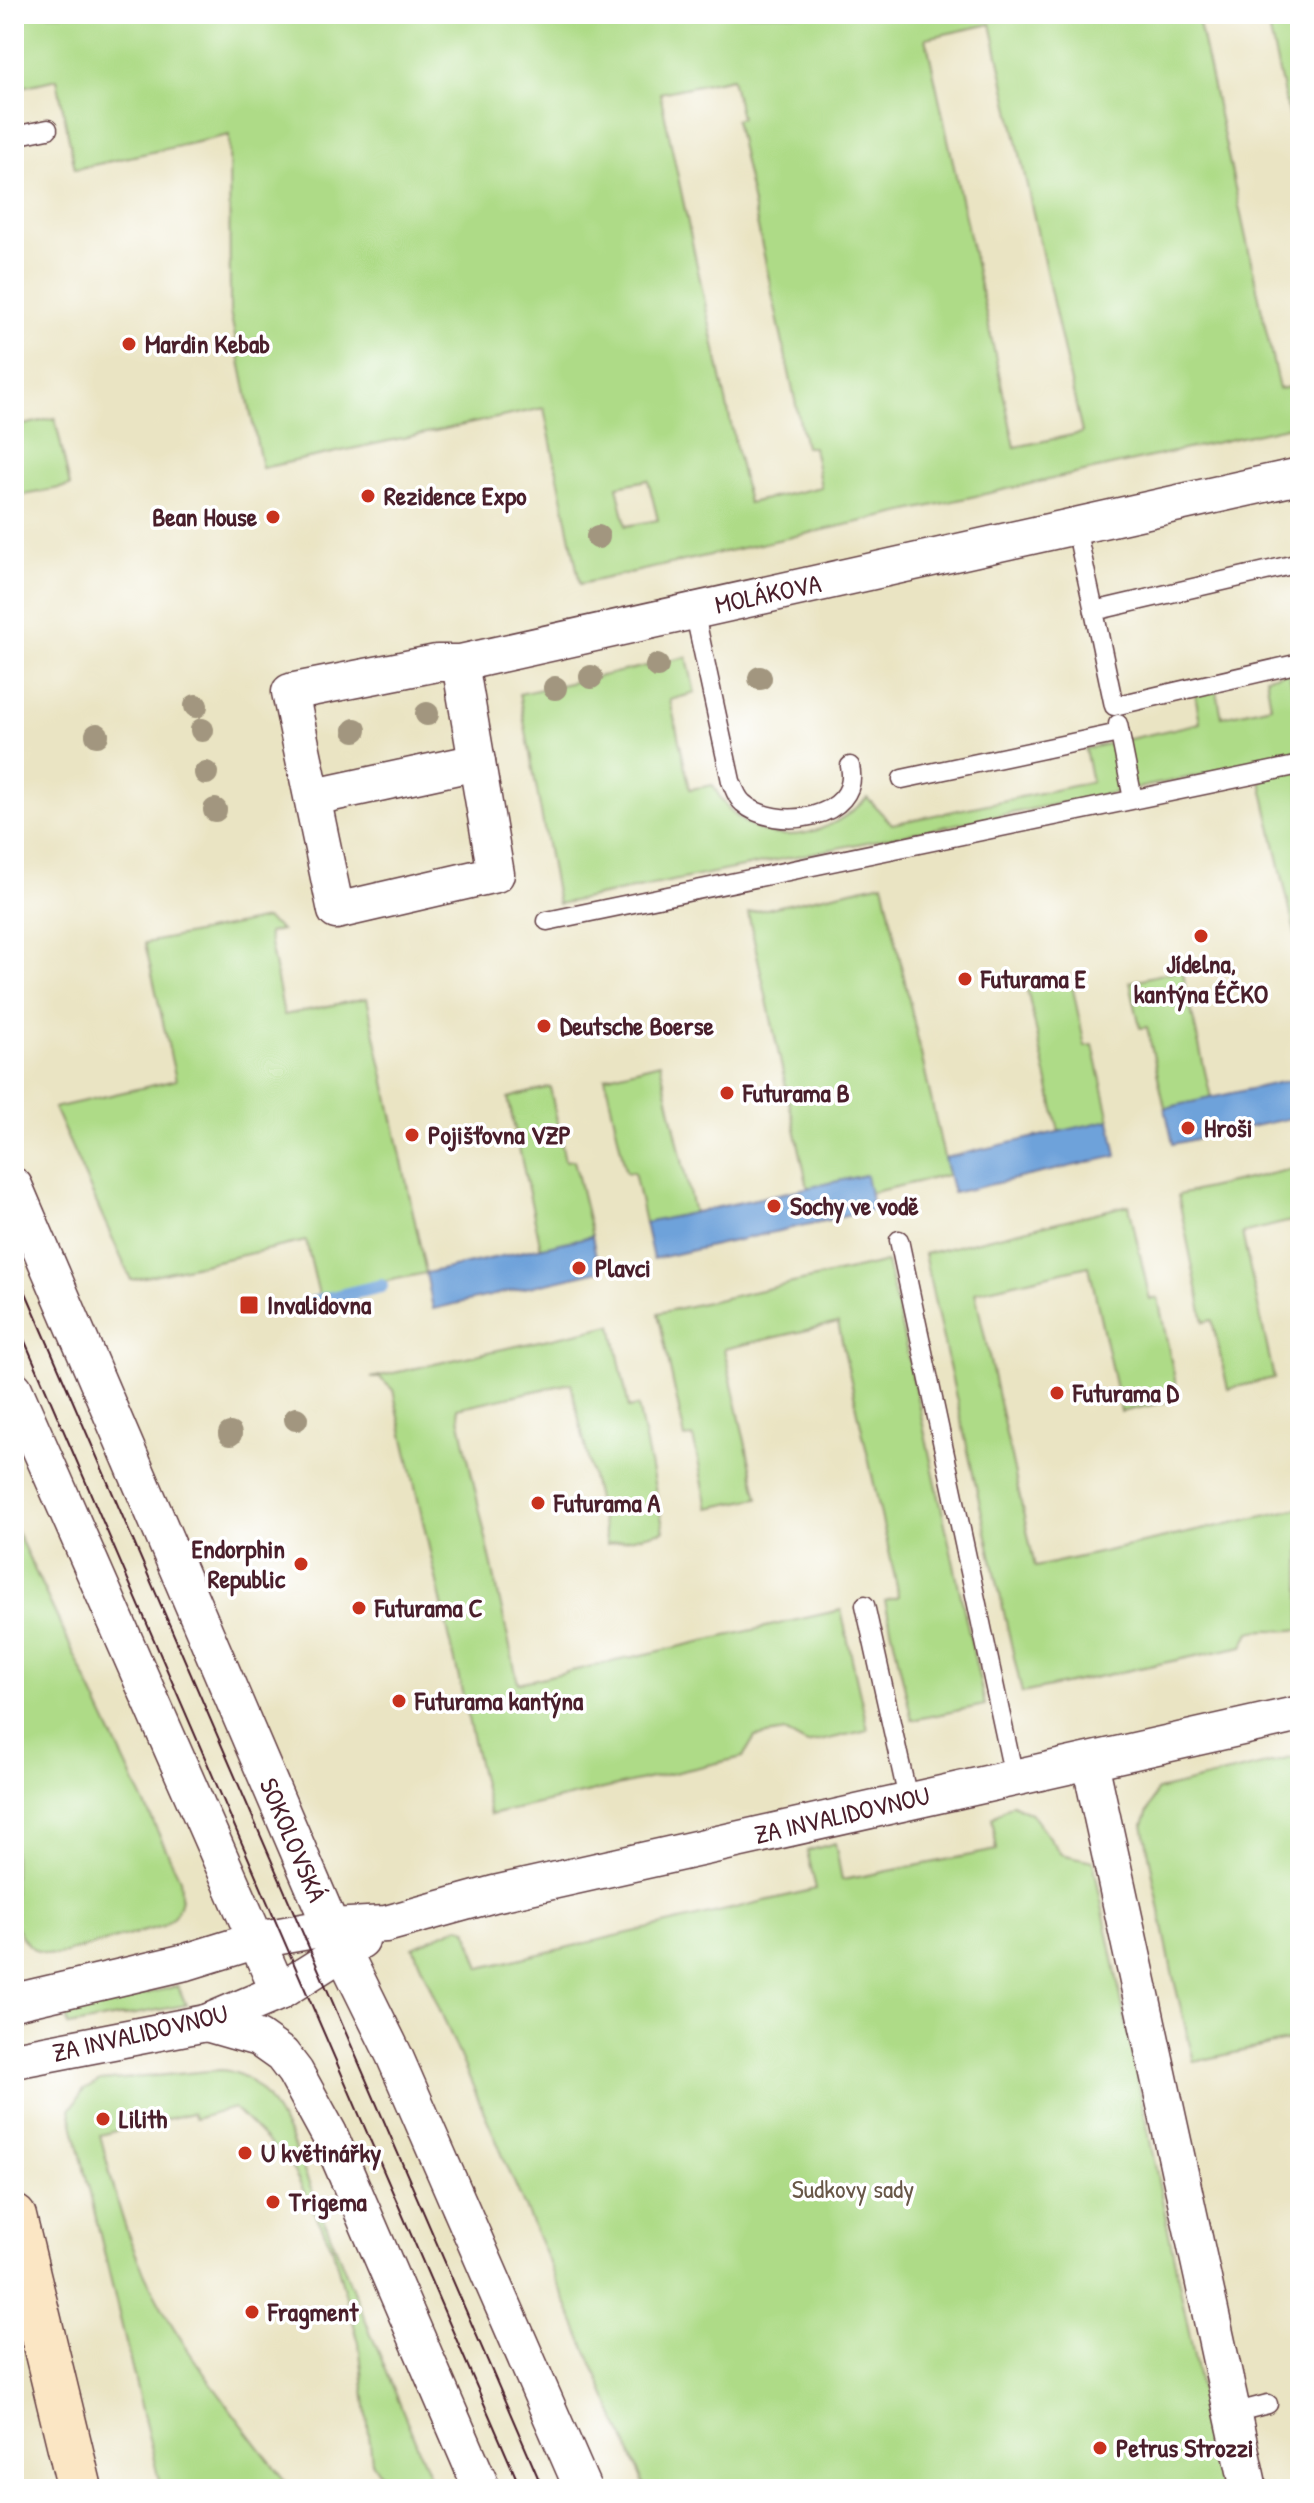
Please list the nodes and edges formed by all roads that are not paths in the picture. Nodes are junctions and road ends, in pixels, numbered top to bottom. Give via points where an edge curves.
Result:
1 (48, 129) dead end
2 (14, 136) edge
3 (1300, 476) edge
4 (1076, 528) junction
5 (1300, 563) edge
6 (694, 610) junction
7 (1094, 611) junction
8 (460, 663) junction
9 (1300, 663) edge
10 (1114, 706) junction
11 (1119, 733) junction
12 (477, 762) junction
13 (1300, 765) edge
14 (850, 766) dead end
15 (902, 779) dead end
16 (314, 797) junction
17 (1133, 799) junction
18 (547, 921) dead end
19 (14, 1186) edge
20 (899, 1240) dead end
21 (14, 1389) edge
22 (865, 1605) dead end
23 (1300, 1714) edge
24 (1090, 1762) junction
25 (1014, 1777) junction
26 (908, 1799) junction
27 (257, 1940) junction
28 (336, 1940) junction
29 (279, 1992) junction
30 (14, 2002) edge
31 (206, 2023) junction
32 (14, 2060) edge
33 (14, 2217) edge
34 (1268, 2404) dead end
35 (1233, 2413) junction
36 (80, 2489) edge
37 (482, 2489) edge
38 (583, 2489) edge
39 (1249, 2489) edge

1 - 2 lane
3 - 4 street, MOLÁKOVA
4 - 6 street, MOLÁKOVA
4 - 7 lane
5 - 7 lane
6 - 8 street, MOLÁKOVA
6 - 14 lane via 731,781 741,801 759,814 781,820 806,818 848,793
7 - 10 lane
8 - 12 street, MOLÁKOVA
8 - 16 street, MOLÁKOVA via 290,692
9 - 10 lane
10 - 11 lane
11 - 15 lane
11 - 17 lane
12 - 16 street
12 - 16 street, MOLÁKOVA via 496,874 336,911
13 - 17 lane
17 - 18 lane
19 - 28 street, SOKOLOVSKÁ
20 - 25 lane
21 - 27 street
22 - 26 lane
23 - 24 street, ZA INVALIDOVNOU
24 - 25 street, ZA INVALIDOVNOU
24 - 35 street
25 - 26 street, ZA INVALIDOVNOU
26 - 28 street, ZA INVALIDOVNOU via 494,1894
27 - 28 street, ZA INVALIDOVNOU
27 - 29 street
27 - 30 street, ZA INVALIDOVNOU
28 - 29 street, ZA INVALIDOVNOU
28 - 38 street, SOKOLOVSKÁ via 394,2055
29 - 31 street, ZA INVALIDOVNOU
31 - 32 street, ZA INVALIDOVNOU
31 - 37 street via 258,2038 295,2072 329,2134
33 - 36 main road
34 - 35 lane
35 - 39 street

